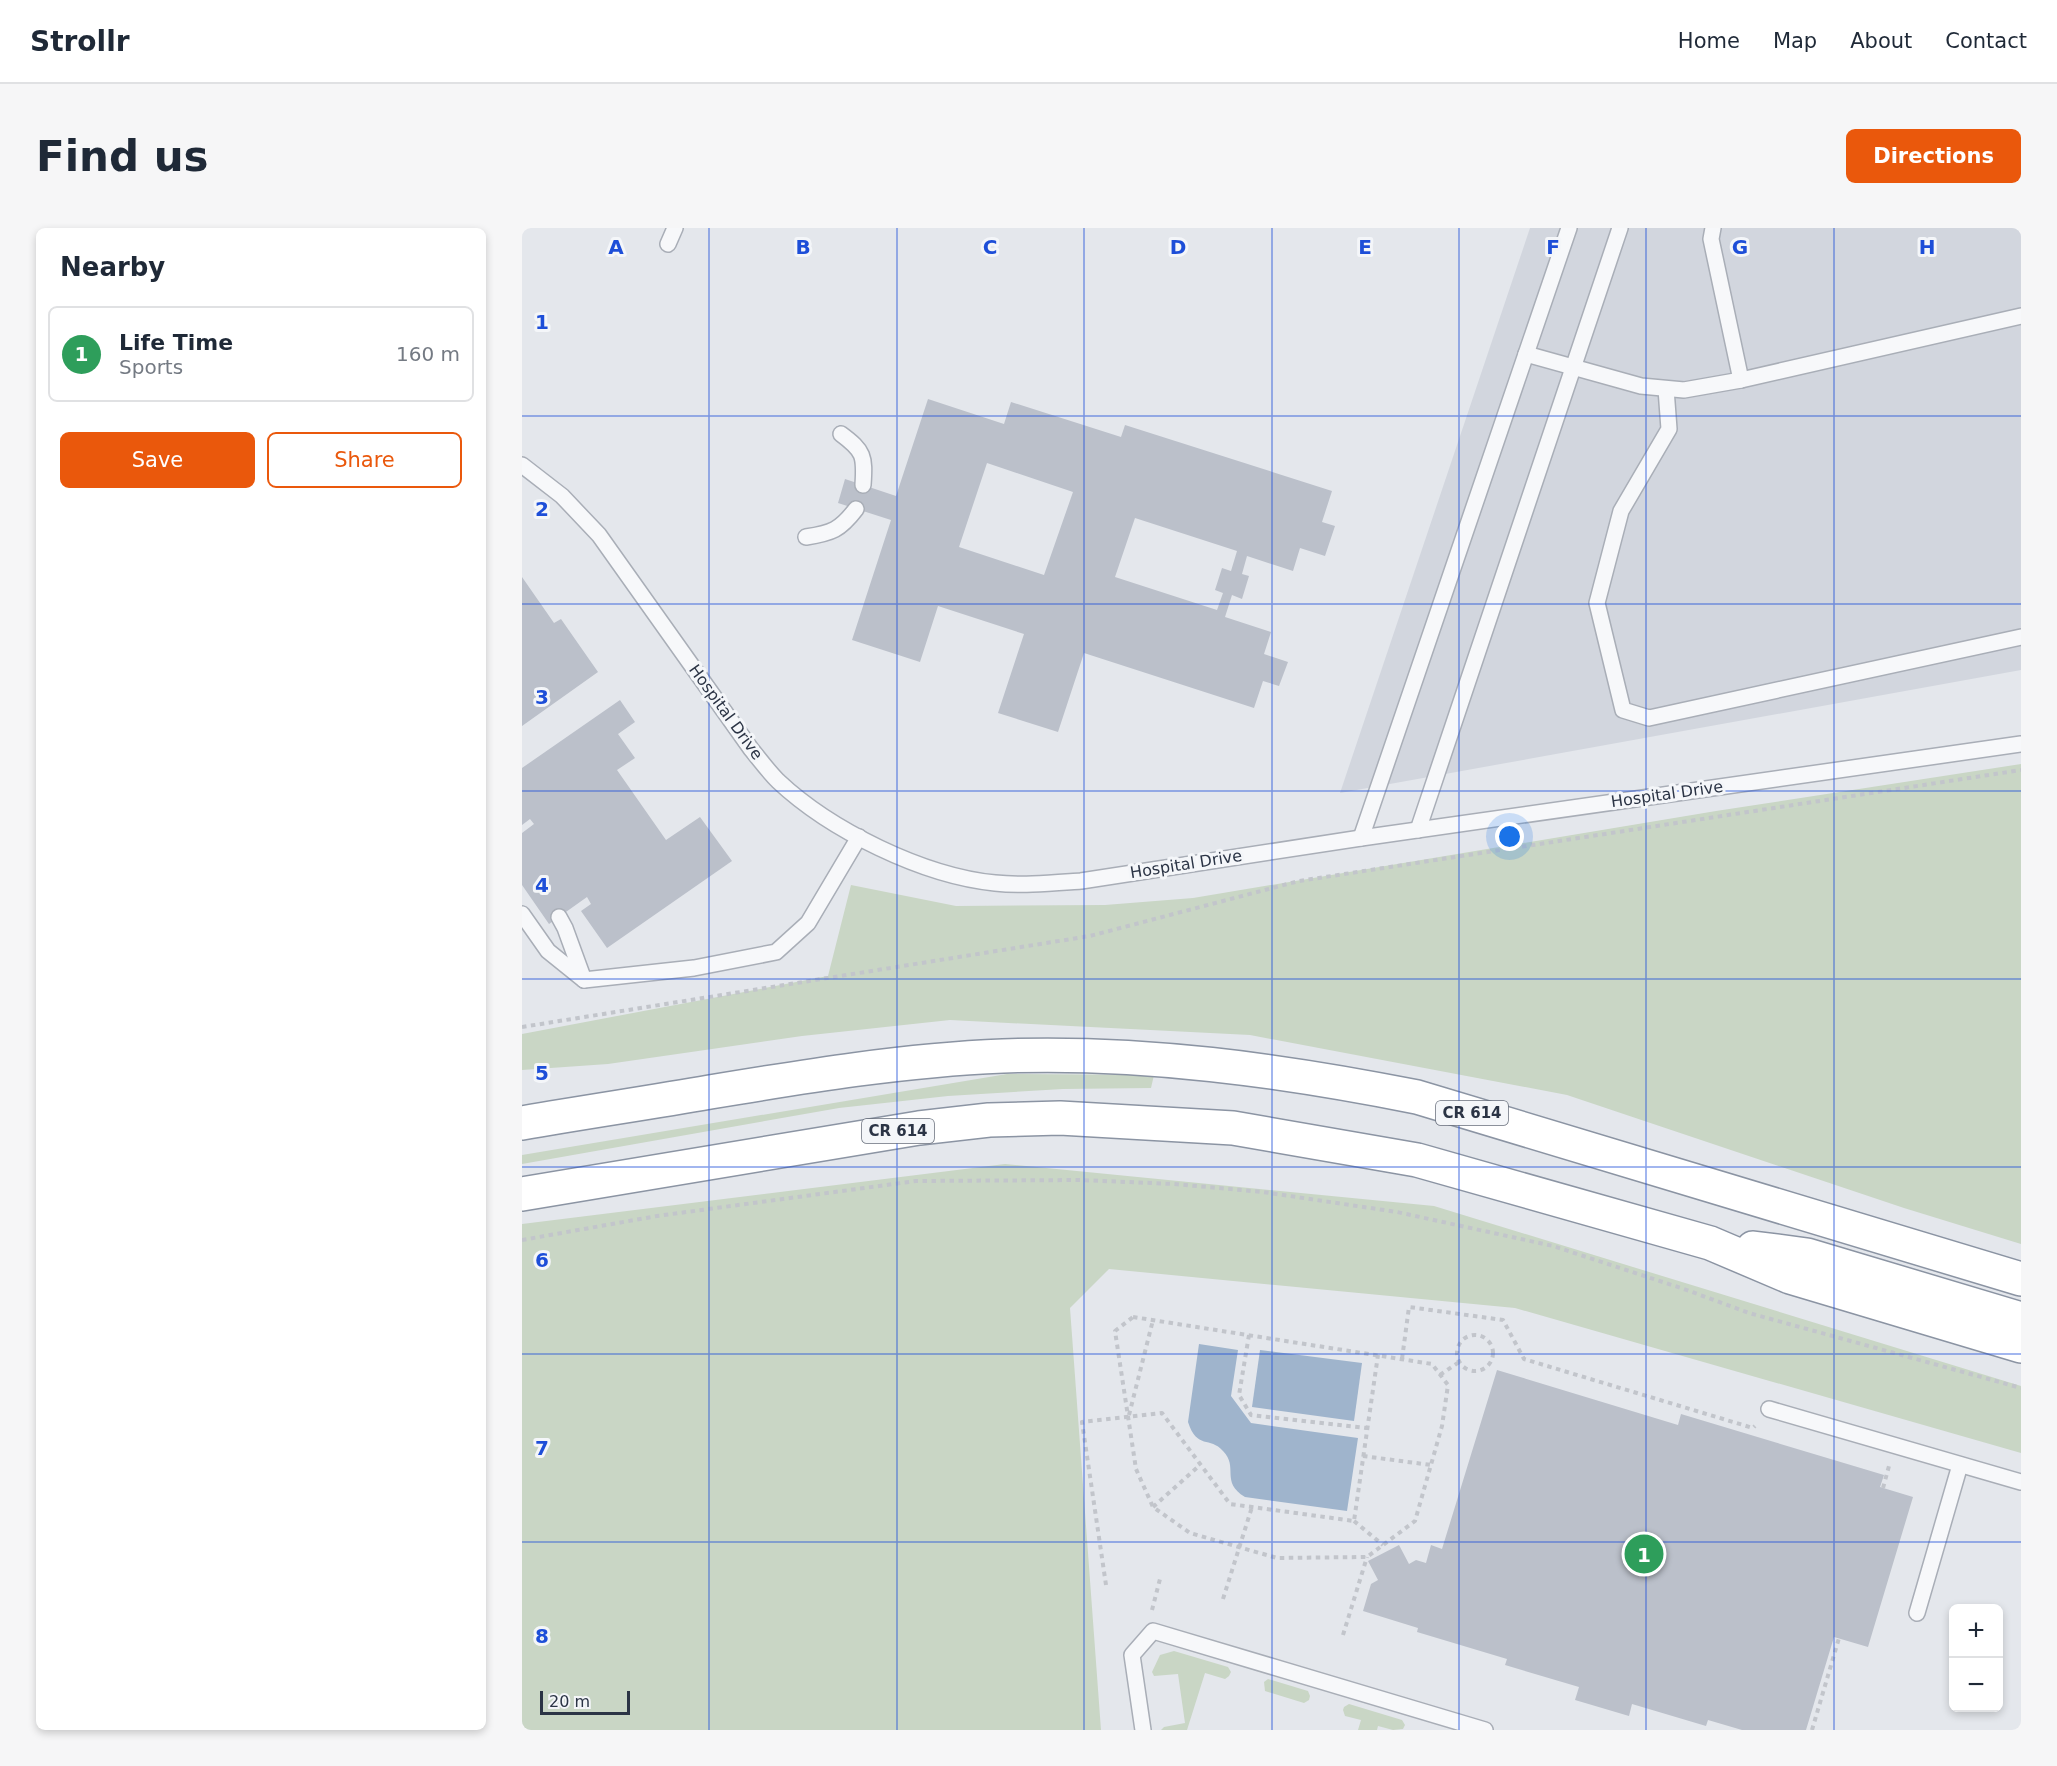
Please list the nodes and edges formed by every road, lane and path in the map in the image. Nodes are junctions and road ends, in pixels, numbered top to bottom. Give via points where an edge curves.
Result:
1 (675, 228) edge
2 (1569, 228) edge
3 (1620, 228) edge
4 (1713, 228) edge
5 (668, 244) dead end
6 (2021, 316) edge
7 (1526, 354) junction
8 (1573, 369) junction
9 (1741, 380) junction
10 (1666, 389) junction
11 (841, 434) dead end
12 (524, 470) edge
13 (863, 485) dead end
14 (856, 509) dead end
15 (806, 537) dead end
16 (2021, 637) edge
17 (2021, 744) edge
18 (2021, 770) edge
19 (1418, 830) junction
20 (859, 837) junction
21 (1361, 838) junction
22 (522, 914) edge
23 (558, 917) dead end
24 (584, 980) junction
25 (522, 1027) edge
26 (522, 1123) edge
27 (522, 1194) edge
28 (522, 1240) edge
29 (1710, 1243) junction
30 (2021, 1280) edge
31 (2021, 1319) edge
32 (1153, 1320) junction
33 (1249, 1335) junction
34 (2021, 1346) edge
35 (1377, 1355) junction
36 (1402, 1359) junction
37 (1459, 1362) junction
38 (1440, 1375) junction
39 (2021, 1388) edge
40 (1769, 1409) joint
41 (1128, 1418) junction
42 (1367, 1428) junction
43 (1363, 1456) junction
44 (1200, 1465) junction
45 (1431, 1465) junction
46 (1960, 1465) junction
47 (2021, 1482) edge
48 (1153, 1507) junction
49 (1252, 1507) junction
50 (1354, 1521) junction
51 (1383, 1545) junction
52 (1239, 1547) junction
53 (1367, 1557) junction
54 (1161, 1580) dead end
55 (1106, 1585) dead end
56 (1223, 1599) dead end
57 (1917, 1613) dead end
58 (1154, 1631) junction
59 (1343, 1635) dead end
60 (1839, 1638) dead end
61 (1143, 1730) edge
62 (1485, 1730) edge
63 (1812, 1730) edge

1 - 5 lane
2 - 7 lane
3 - 8 lane
4 - 9 lane via 1711,239
6 - 9 lane
7 - 8 lane
7 - 21 lane
8 - 10 lane
8 - 19 lane
9 - 10 lane via 1684,390
10 - 16 lane via 1669,429 1621,511 1597,603 1623,710 1649,718
11 - 13 lane via 857,446 864,462
12 - 20 lane, Hospital Drive via 562,496 599,535 751,749 778,780 825,818
14 - 15 lane via 844,524 826,534
17 - 19 lane, Hospital Drive
18 - 25 path via 1299,881 1090,936
19 - 21 lane, Hospital Drive
20 - 21 lane, Hospital Drive via 918,864 954,875 994,883 1036,884 1081,881
20 - 24 lane via 808,924 776,952 694,968
22 - 24 lane via 549,951
23 - 24 lane
26 - 30 highway, CR 614 via 797,1078 946,1059 1117,1057 1225,1066 1331,1080 1417,1097
27 - 29 highway, CR 614 via 919,1128 989,1120 1060,1118 1233,1128 1417,1160
28 - 39 path via 657,1216 916,1181 1080,1180 1263,1192 1397,1212 1553,1246 1749,1313
29 - 31 highway via 1807,1255
29 - 34 highway via 1790,1277
32 - 33 path
32 - 41 path
32 - 41 path via 1132,1317 1115,1331
33 - 35 path
33 - 42 path via 1239,1395 1251,1415
35 - 36 path
35 - 42 path
36 - 38 path via 1432,1364
36 - 40 path via 1409,1307 1432,1310 1503,1320 1524,1359 1753,1428
37 - 37 path via 1472,1371 1488,1366 1493,1351 1490,1343 1485,1337 1469,1335 1457,1346
37 - 38 path
38 - 45 path via 1448,1385
40 - 46 lane
41 - 44 path via 1162,1413
41 - 48 path via 1136,1469
41 - 55 path via 1082,1422
42 - 43 path
43 - 45 path
43 - 50 path
44 - 48 path
44 - 49 path via 1230,1503
45 - 51 path via 1415,1521
46 - 47 lane
46 - 57 lane
48 - 52 path via 1190,1533
49 - 50 path
49 - 52 path
50 - 51 path
51 - 53 path
52 - 53 path via 1277,1558
52 - 56 path
53 - 59 path
54 - 58 path via 1152,1608
58 - 61 lane via 1132,1655
58 - 62 lane
60 - 63 path

